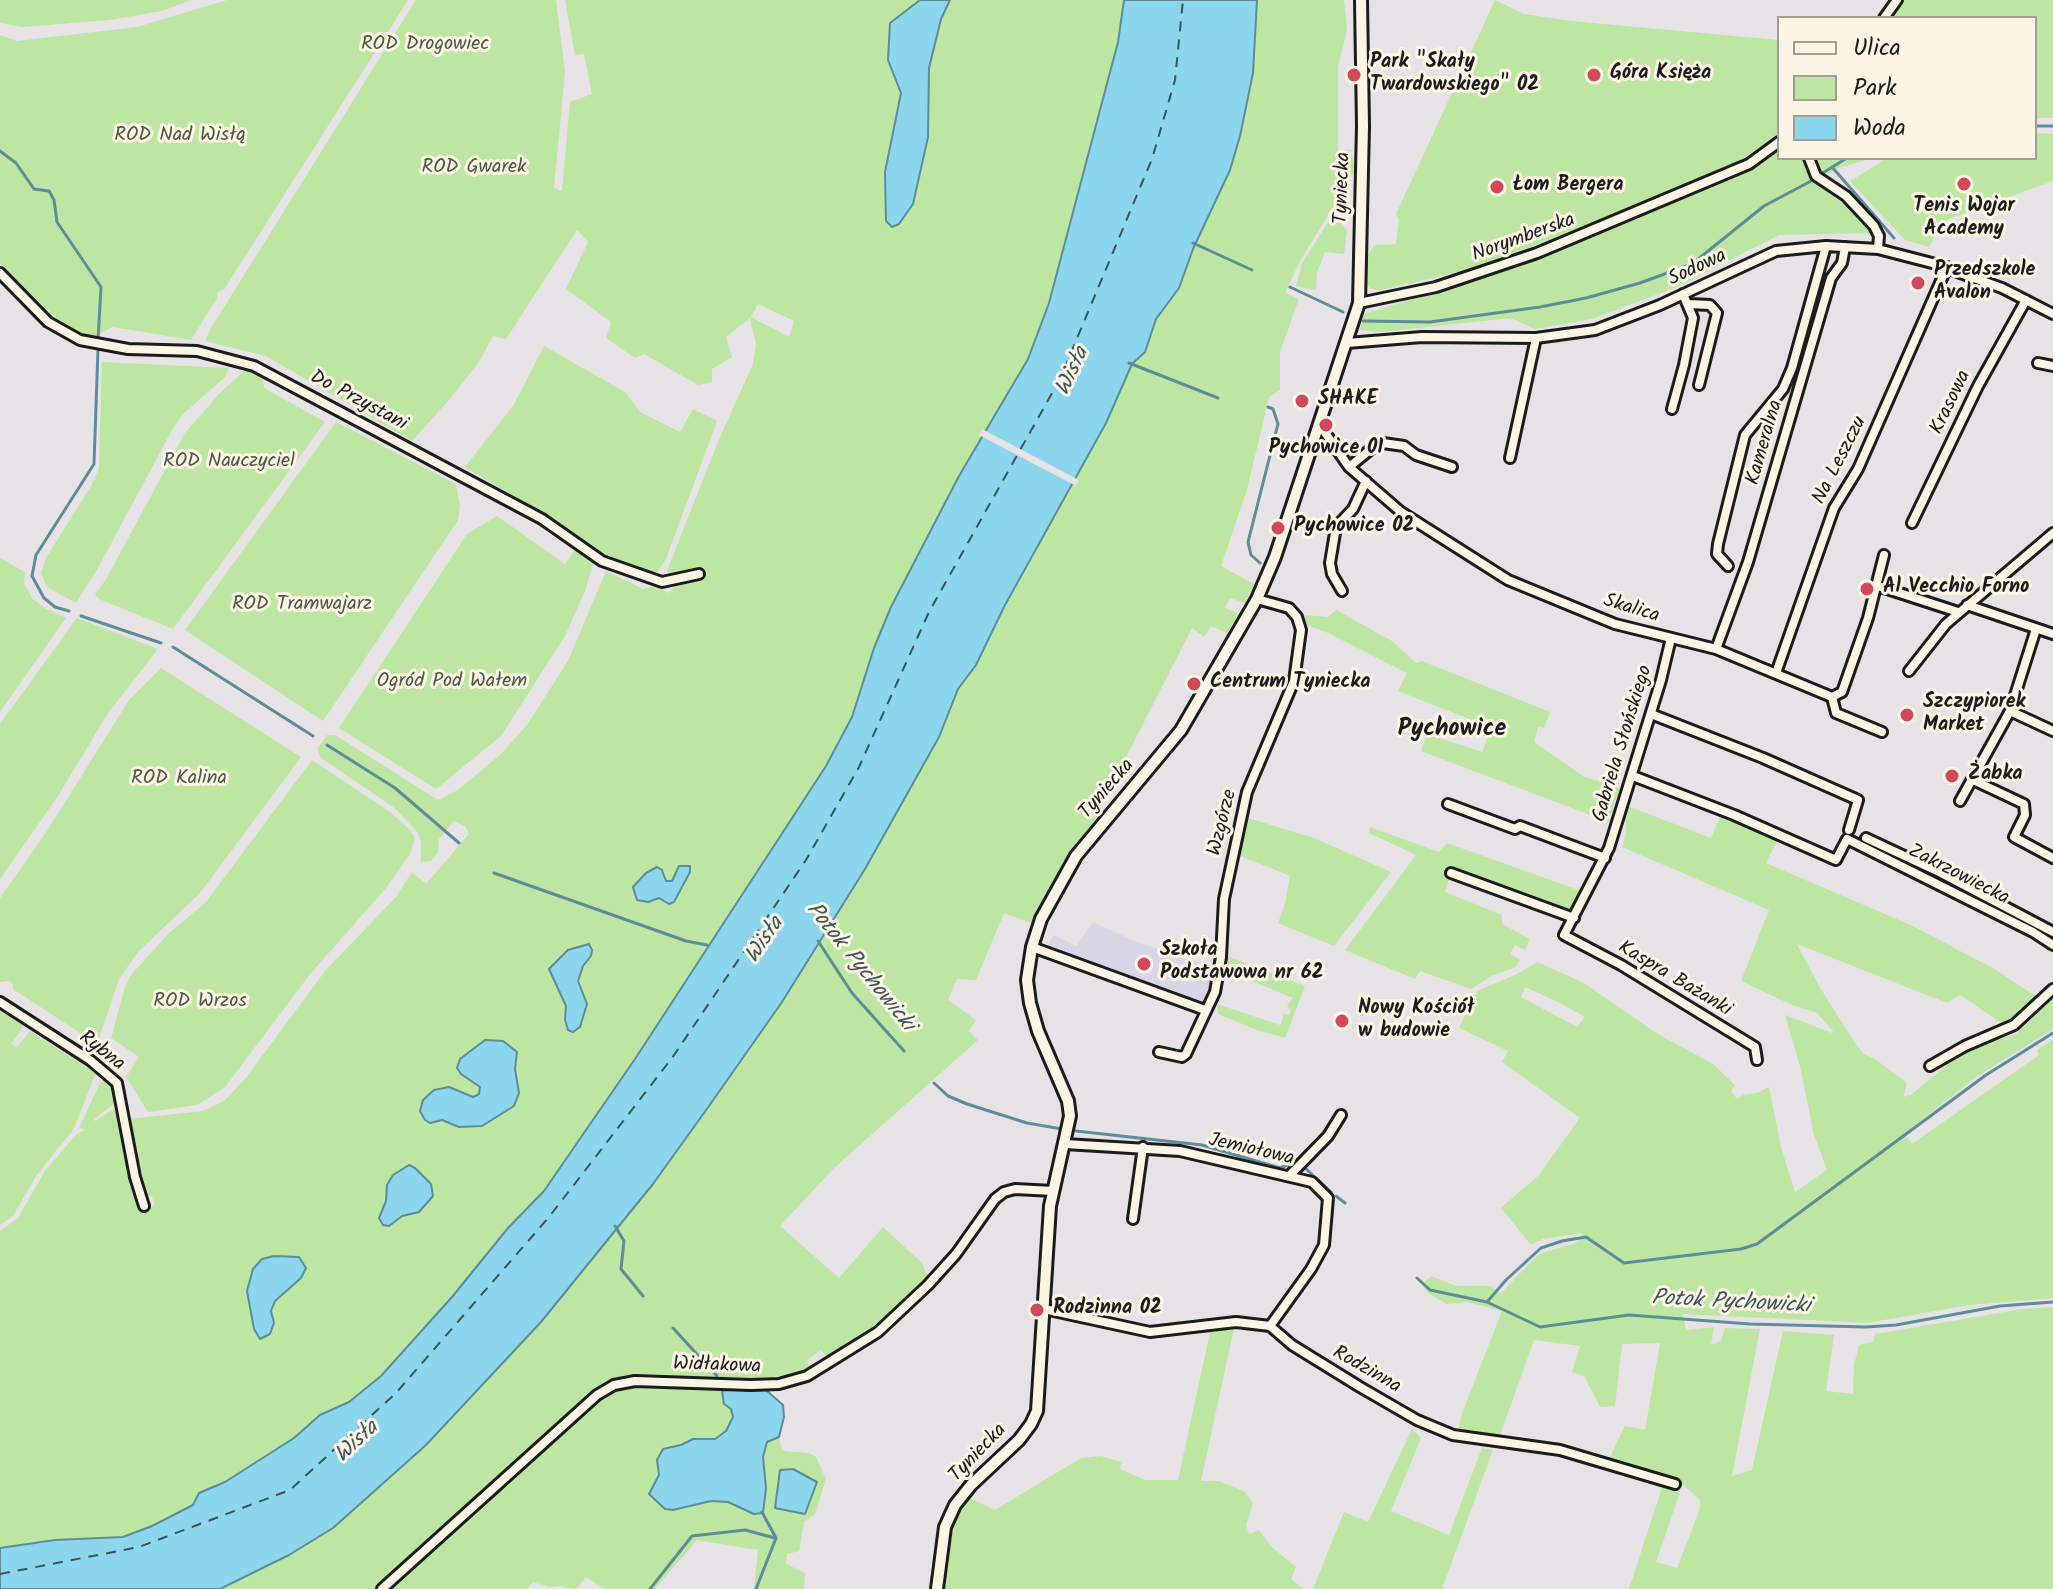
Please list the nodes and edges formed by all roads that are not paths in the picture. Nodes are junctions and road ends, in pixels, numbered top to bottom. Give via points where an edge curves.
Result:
1 (1361, 0) edge
2 (1777, 143) edge
3 (1810, 160) edge
4 (1826, 246) junction
5 (1845, 247) junction
6 (1878, 249) junction
7 (1947, 267) junction
8 (0, 273) edge
9 (1683, 294) junction
10 (2026, 300) junction
11 (1359, 303) junction
12 (1689, 304) junction
13 (2053, 314) edge
14 (1536, 338) junction
15 (1347, 343) junction
16 (2038, 363) dead end
17 (2053, 366) edge
18 (1699, 385) dead end
19 (1672, 409) dead end
20 (1319, 424) junction
21 (1510, 458) dead end
22 (1349, 467) junction
23 (1452, 467) dead end
24 (1366, 481) junction
25 (1912, 523) dead end
26 (2053, 533) edge
27 (1884, 555) dead end
28 (1728, 566) dead end
29 (699, 574) dead end
30 (1878, 586) junction
31 (1342, 591) dead end
32 (1257, 599) junction
33 (1967, 605) junction
34 (1958, 612) junction
35 (2036, 629) junction
36 (2053, 634) edge
37 (1671, 638) junction
38 (1716, 649) junction
39 (1909, 671) dead end
40 (1776, 673) junction
41 (1832, 697) junction
42 (2010, 711) junction
43 (1651, 714) junction
44 (2053, 731) edge
45 (1882, 732) dead end
46 (1633, 776) junction
47 (1973, 780) junction
48 (1960, 801) dead end
49 (1448, 804) dead end
50 (1848, 834) junction
51 (1866, 838) dead end
52 (1605, 858) junction
53 (2053, 858) edge
54 (1451, 873) dead end
55 (1574, 918) junction
56 (2053, 932) edge
57 (1564, 935) joint
58 (2053, 945) edge
59 (1032, 947) junction
60 (2053, 989) edge
61 (0, 1002) edge
62 (1205, 1010) junction
63 (1159, 1052) dead end
64 (1757, 1060) dead end
65 (1930, 1066) dead end
66 (1341, 1115) dead end
67 (1065, 1144) junction
68 (1143, 1147) junction
69 (1289, 1176) junction
70 (1053, 1191) junction
71 (144, 1206) dead end
72 (1133, 1219) dead end
73 (1044, 1309) junction
74 (1270, 1326) junction
75 (1675, 1484) dead end
76 (382, 1589) edge
77 (937, 1589) edge

1 - 11 street, Tyniecka
2 - 11 street, Norymberska via 1749,164 1537,253 1436,287
3 - 6 street via 1816,176 1846,196 1874,226
4 - 5 street, Sodowa
4 - 9 street, Sodowa via 1776,251
4 - 28 street via 1783,389 1745,435 1718,544 1717,554
5 - 6 street, Sodowa
5 - 38 street, Kameralna
6 - 7 street, Sodowa
7 - 10 street, Sodowa
7 - 40 street, Na Leszczu via 1858,469 1834,508
8 - 29 street, Do Przystani via 48,322 80,340 128,349 197,351 254,366 542,519 602,561 662,582
9 - 12 street
9 - 14 street, Sodowa via 1595,330
10 - 13 street, Sodowa
10 - 25 street, Krasowa
11 - 15 street, Tyniecka
12 - 18 street via 1710,305 1717,313
12 - 19 street via 1693,318
14 - 15 street, Sodowa via 1422,337
14 - 21 street
15 - 20 street, Tyniecka
16 - 17 street
20 - 22 street, Skalica
20 - 32 street, Tyniecka
22 - 23 street via 1383,443 1404,446
22 - 24 street, Skalica
24 - 31 street via 1353,509 1336,527 1330,563
24 - 37 street, Skalica via 1401,512 1508,580 1615,624
26 - 33 street
27 - 30 street
30 - 34 street
30 - 41 street via 1842,692
32 - 59 street, Tyniecka via 1181,730 1076,856 1056,887
32 - 62 street, Wzgórze via 1289,608 1297,617 1299,655 1294,681 1247,792 1224,899 1221,957
33 - 34 street
33 - 35 street
34 - 39 street
35 - 36 street
35 - 42 street
37 - 38 street, Skalica
37 - 43 street, Gabriela Słońskiego
38 - 40 street, Skalica
40 - 41 street, Skalica
41 - 45 street via 1836,713
42 - 44 street
42 - 47 street
43 - 46 street, Gabriela Słońskiego
43 - 50 street via 1858,800
46 - 50 street via 1836,860
46 - 52 street, Gabriela Słońskiego
47 - 48 street
47 - 53 street via 2024,804 2025,815 2014,837
49 - 52 street
50 - 58 street, Zakrzowiecka
51 - 56 street, Zakrzowiecka
52 - 55 street, Gabriela Słońskiego
54 - 55 street
55 - 57 street, Gabriela Słońskiego
57 - 64 street, Kaspra Bażanki via 1755,1047
59 - 62 street
59 - 67 street, Tyniecka via 1030,1003 1068,1101
60 - 65 street via 2014,1025
61 - 71 street, Rybna via 117,1083
62 - 63 street, Wzgórze via 1186,1054
66 - 69 street
67 - 68 street, Jemiołowa
67 - 70 street, Tyniecka
68 - 69 street, Jemiołowa
68 - 72 street
69 - 74 street, Jemiołowa via 1312,1182 1328,1198 1324,1245
70 - 73 street, Tyniecka
70 - 76 street, Widłakowa via 1004,1192 956,1254 878,1332 807,1376 751,1385 635,1381 597,1395
73 - 74 street via 1150,1332 1236,1322
73 - 77 street, Tyniecka via 1037,1411 1019,1440 955,1505 942,1539
74 - 75 street, Rodzinna via 1360,1387 1453,1435 1560,1450

